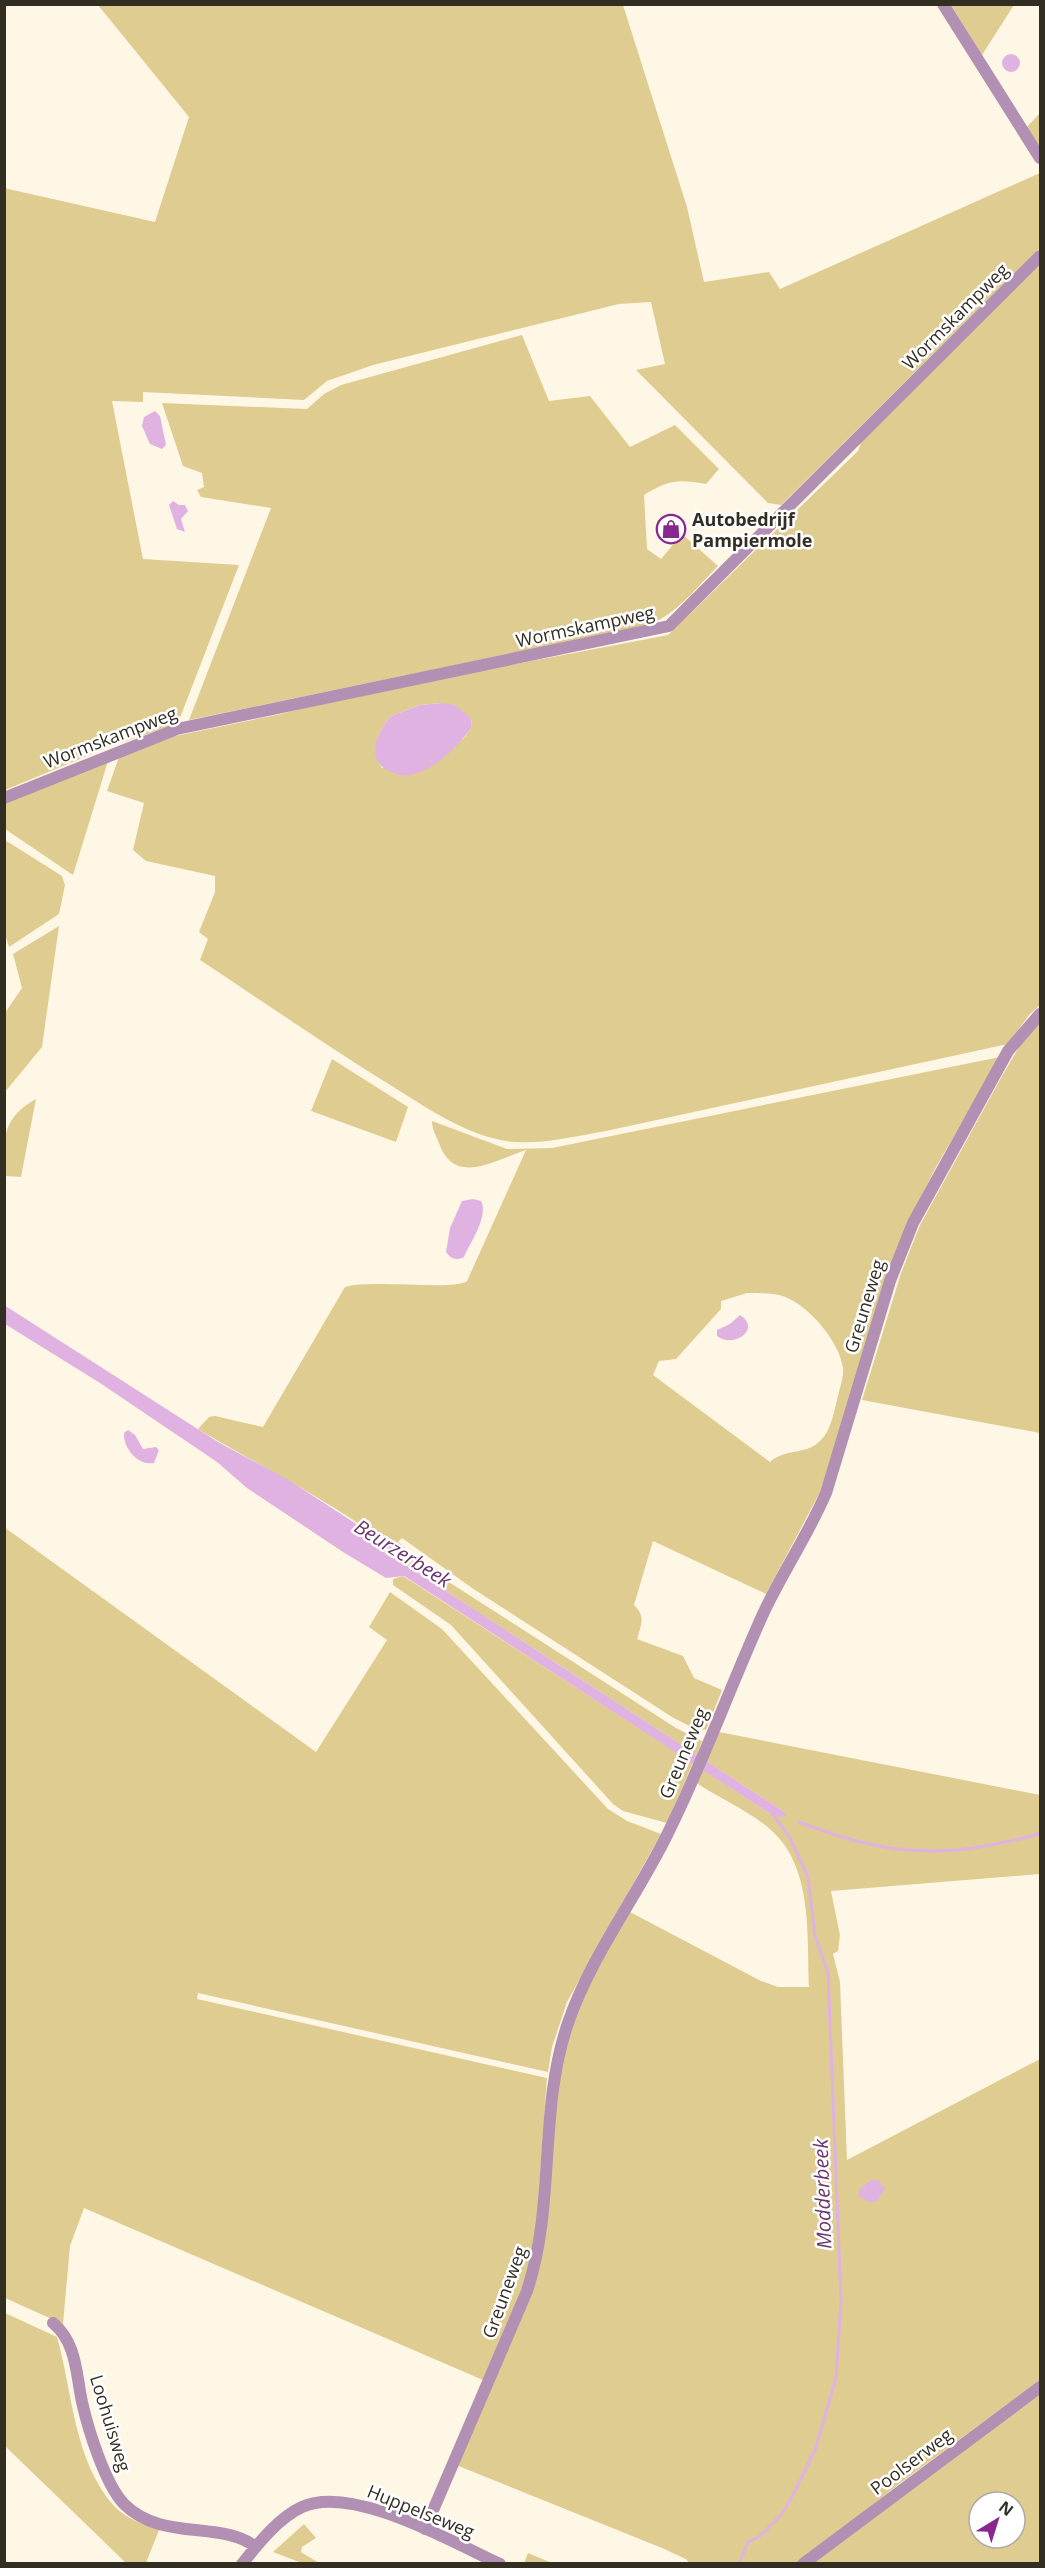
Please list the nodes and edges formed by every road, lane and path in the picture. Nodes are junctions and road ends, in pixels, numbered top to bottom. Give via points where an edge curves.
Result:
1 (943, 4) edge
2 (1041, 158) edge
3 (1041, 255) edge
4 (4, 798) edge
5 (1041, 1014) edge
6 (53, 2323) dead end
7 (1041, 2387) edge
8 (425, 2529) junction
9 (256, 2547) junction
10 (242, 2564) edge
11 (500, 2564) edge
12 (803, 2564) edge

1 - 2 street
3 - 4 street, Wormskampweg via 669,626 177,729
5 - 8 street, Greuneweg via 1008,1051 913,1223 890,1281 816,1517 776,1586 667,1835 579,1994 550,2102 546,2190 536,2264
6 - 9 street, Loohuisweg via 65,2333 71,2347 96,2445 112,2487 123,2503 164,2527 245,2538
7 - 12 street, Poolserweg
8 - 9 street, Huppelseweg via 360,2504 325,2501 293,2512
8 - 11 street, Huppelseweg
9 - 10 street, Huppelseweg

